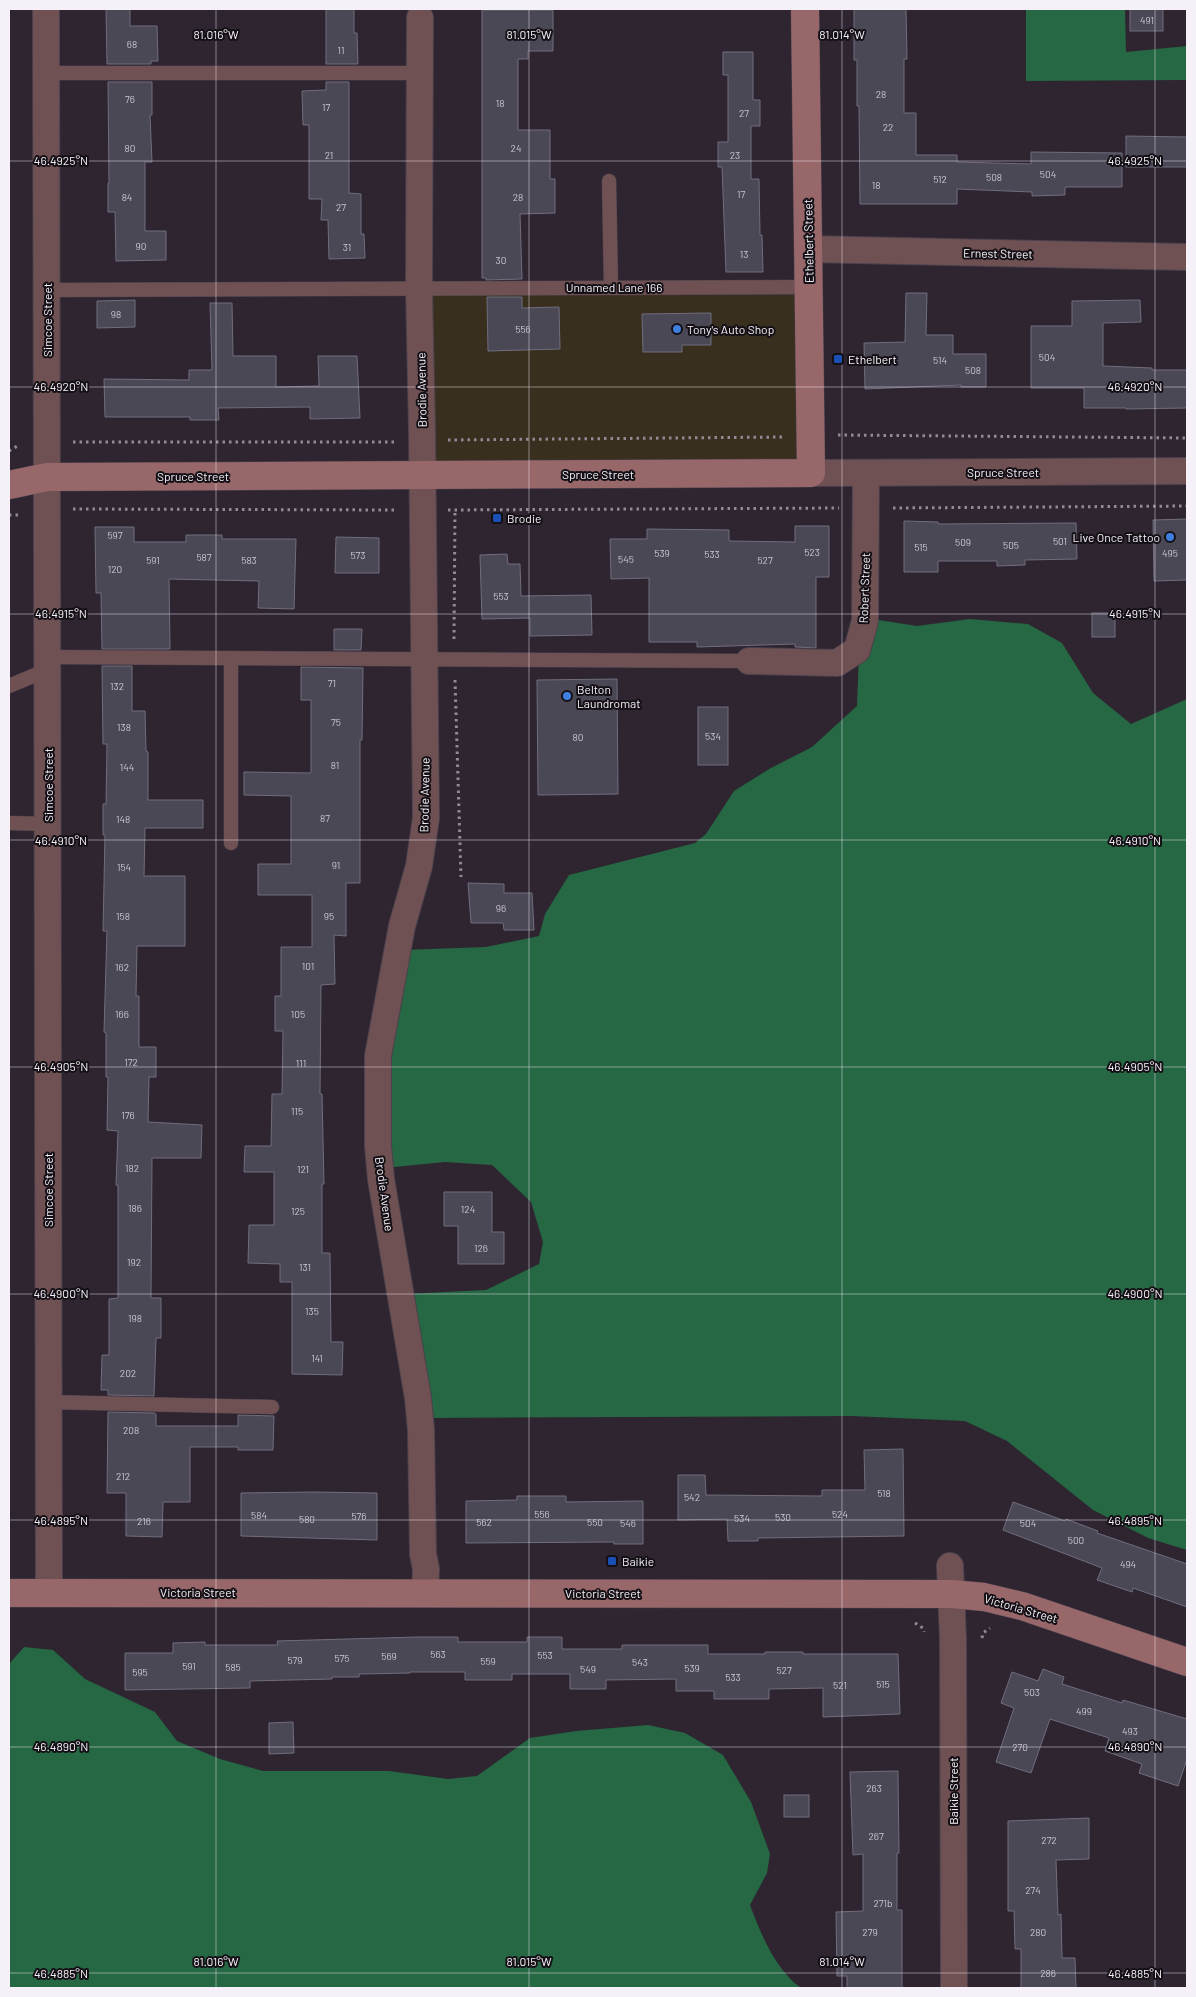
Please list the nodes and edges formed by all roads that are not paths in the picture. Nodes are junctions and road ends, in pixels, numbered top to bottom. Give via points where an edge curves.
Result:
1 (46, 9) edge
2 (805, 9) edge
3 (420, 18) dead end
4 (46, 73) junction
5 (420, 73) junction
6 (609, 181) dead end
7 (808, 249) junction
8 (1187, 257) edge
9 (809, 286) junction
10 (612, 287) junction
11 (419, 288) junction
12 (47, 290) junction
13 (1187, 471) edge
14 (811, 473) junction
15 (866, 473) junction
16 (422, 474) junction
17 (47, 477) junction
18 (9, 485) edge
19 (230, 658) junction
20 (424, 660) junction
21 (749, 661) joint
22 (47, 664) junction
23 (9, 686) edge
24 (9, 823) edge
25 (48, 824) junction
26 (230, 843) dead end
27 (48, 1402) junction
28 (272, 1407) dead end
29 (950, 1566) dead end
30 (9, 1592) edge
31 (49, 1592) junction
32 (425, 1593) junction
33 (952, 1594) junction
34 (1187, 1662) edge
35 (954, 1988) edge

1 - 4 street, Simcoe Street
2 - 7 street, Ethelbert Street
3 - 5 street, Brodie Avenue
4 - 5 lane
4 - 12 street, Simcoe Street
5 - 11 street, Brodie Avenue
6 - 10 lane
7 - 8 street, Ernest Street
7 - 9 street, Ethelbert Street
9 - 10 lane, Unnamed Lane 166
9 - 14 street, Ethelbert Street
10 - 11 lane, Unnamed Lane 166
11 - 12 lane, Unnamed Lane 166
11 - 16 street, Brodie Avenue
12 - 17 street, Simcoe Street
13 - 15 street, Spruce Street
14 - 15 street, Spruce Street
14 - 16 street, Spruce Street
15 - 21 street, Robert Street via 865,621 857,650 838,663
16 - 17 street, Spruce Street
16 - 20 street, Brodie Avenue
17 - 18 street, Spruce Street
17 - 22 street, Simcoe Street
19 - 20 lane
19 - 22 lane
19 - 26 lane
20 - 21 lane
20 - 32 street, Brodie Avenue via 426,818 419,866 402,926 378,1056 378,1146 422,1430
22 - 23 lane
22 - 25 street, Simcoe Street
24 - 25 lane
25 - 27 street, Simcoe Street
27 - 28 lane
27 - 31 street, Simcoe Street
29 - 33 street, Baikie Street
30 - 31 street, Victoria Street
31 - 32 street, Victoria Street
32 - 33 street, Victoria Street
33 - 34 street, Victoria Street via 1022,1606
33 - 35 street, Baikie Street

